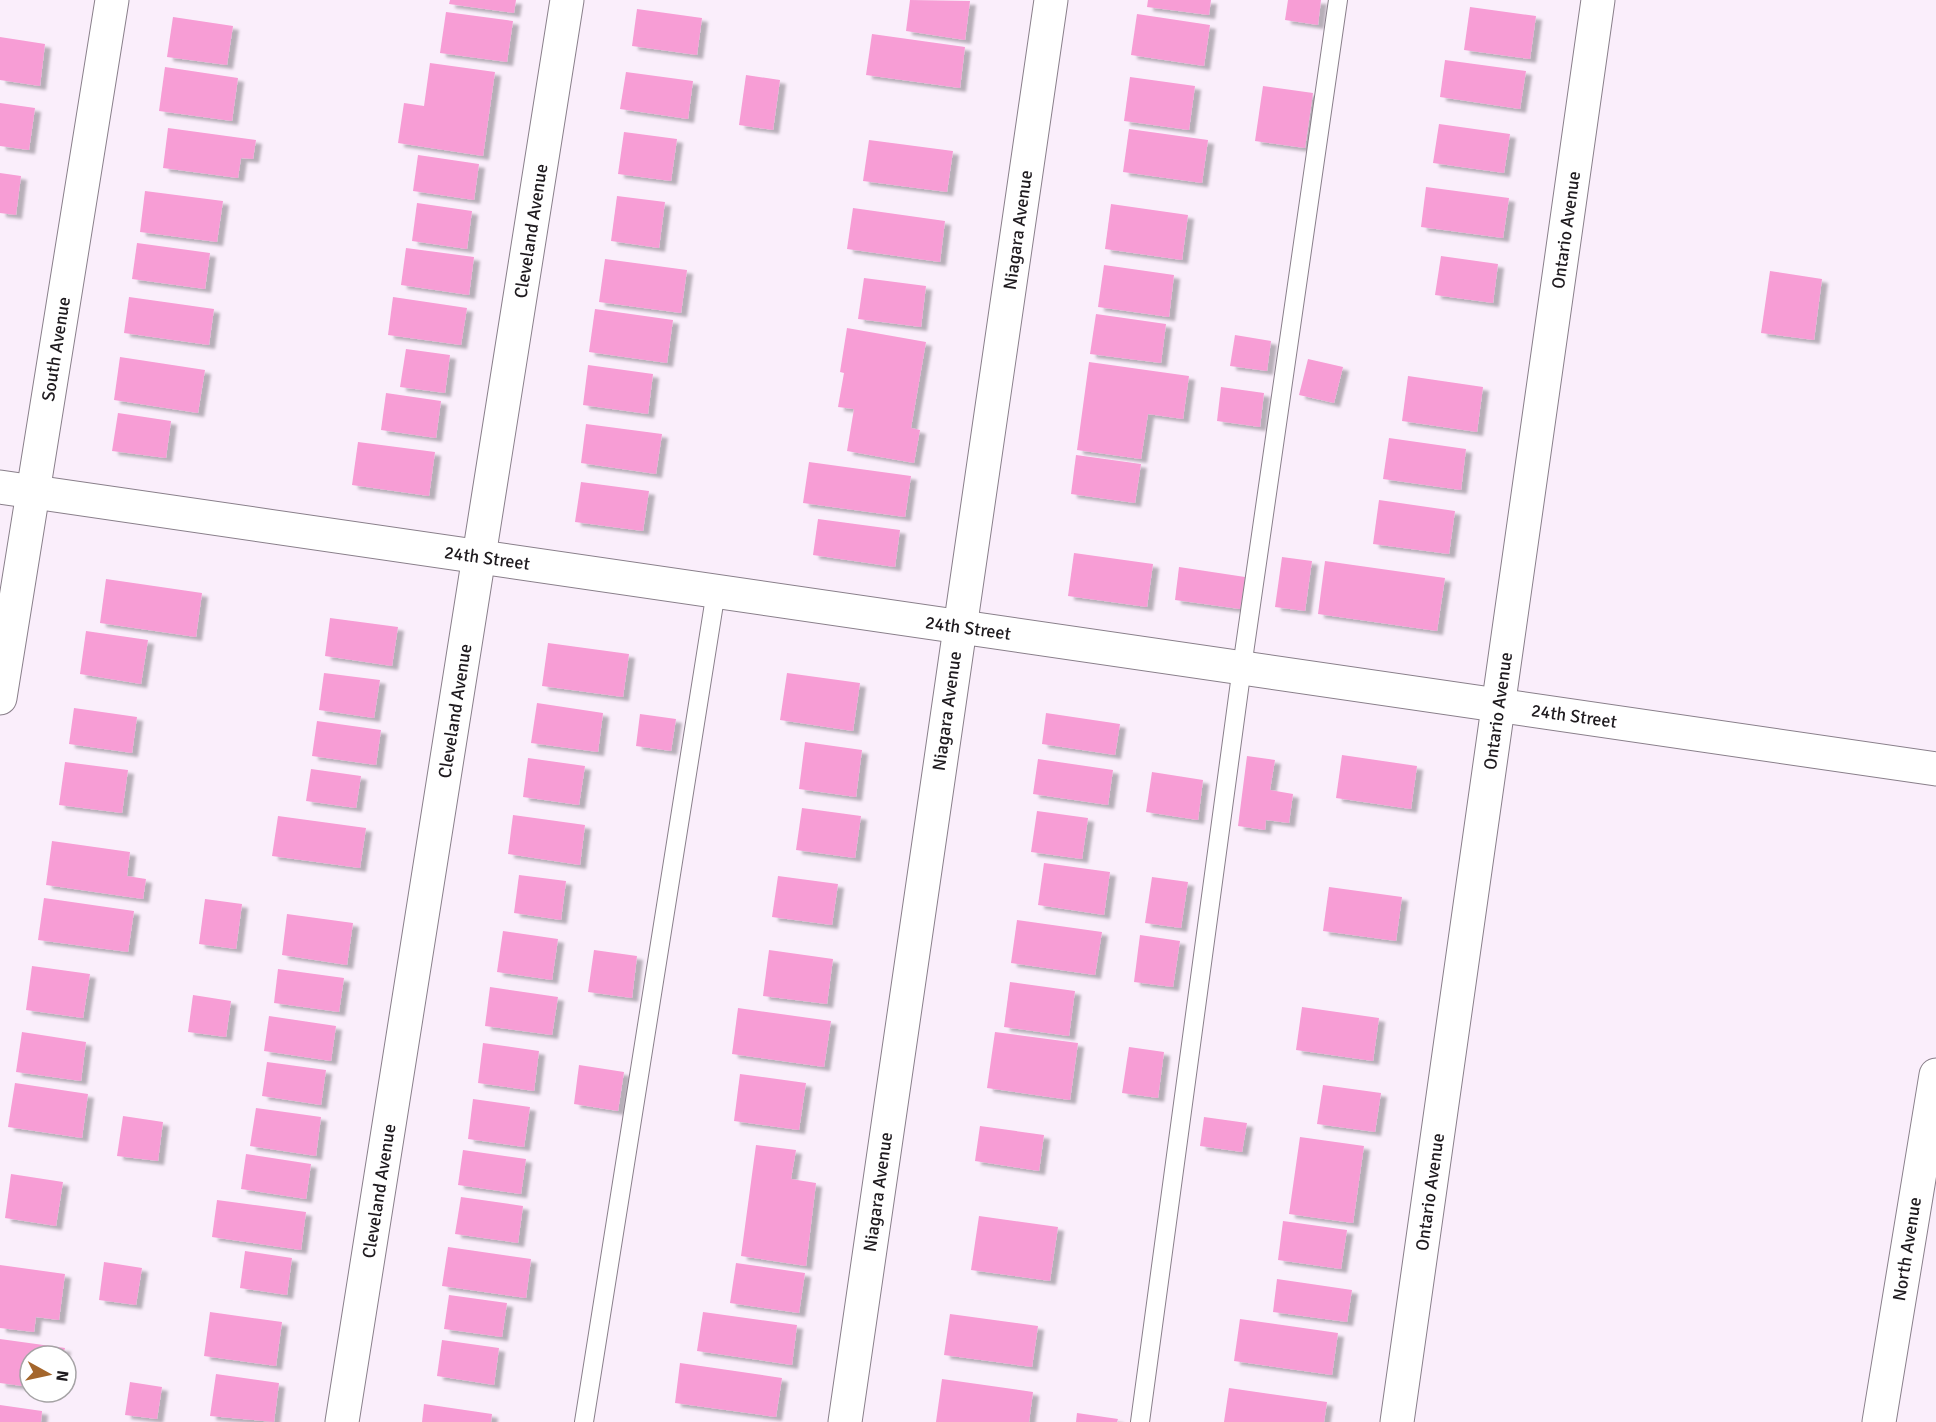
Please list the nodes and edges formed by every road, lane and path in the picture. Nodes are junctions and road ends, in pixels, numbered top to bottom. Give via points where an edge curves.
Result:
1 (112, 0) edge
2 (567, 0) edge
3 (1051, 0) edge
4 (1338, 0) edge
5 (1598, 0) edge
6 (0, 487) edge
7 (33, 492) junction
8 (479, 556) junction
9 (716, 591) junction
10 (960, 627) junction
11 (1242, 668) junction
12 (0, 698) edge
13 (1499, 705) junction
14 (1936, 769) edge
15 (1936, 1076) edge
16 (342, 1422) edge
17 (584, 1422) edge
18 (844, 1422) edge
19 (1140, 1422) edge
20 (1397, 1422) edge
21 (1879, 1422) edge

1 - 7 street, South Avenue
2 - 8 street, Cleveland Avenue
3 - 10 street, Niagara Avenue
4 - 11 lane
5 - 13 street, Ontario Avenue
6 - 7 street, 24th Street
7 - 8 street, 24th Street
7 - 12 street, South Avenue
8 - 9 street, 24th Street
8 - 16 street, Cleveland Avenue
9 - 10 street, 24th Street
9 - 17 lane
10 - 11 street, 24th Street
10 - 18 street, Niagara Avenue
11 - 13 street, 24th Street
11 - 19 lane
13 - 14 street, 24th Street
13 - 20 street, Ontario Avenue
15 - 21 street, North Avenue

